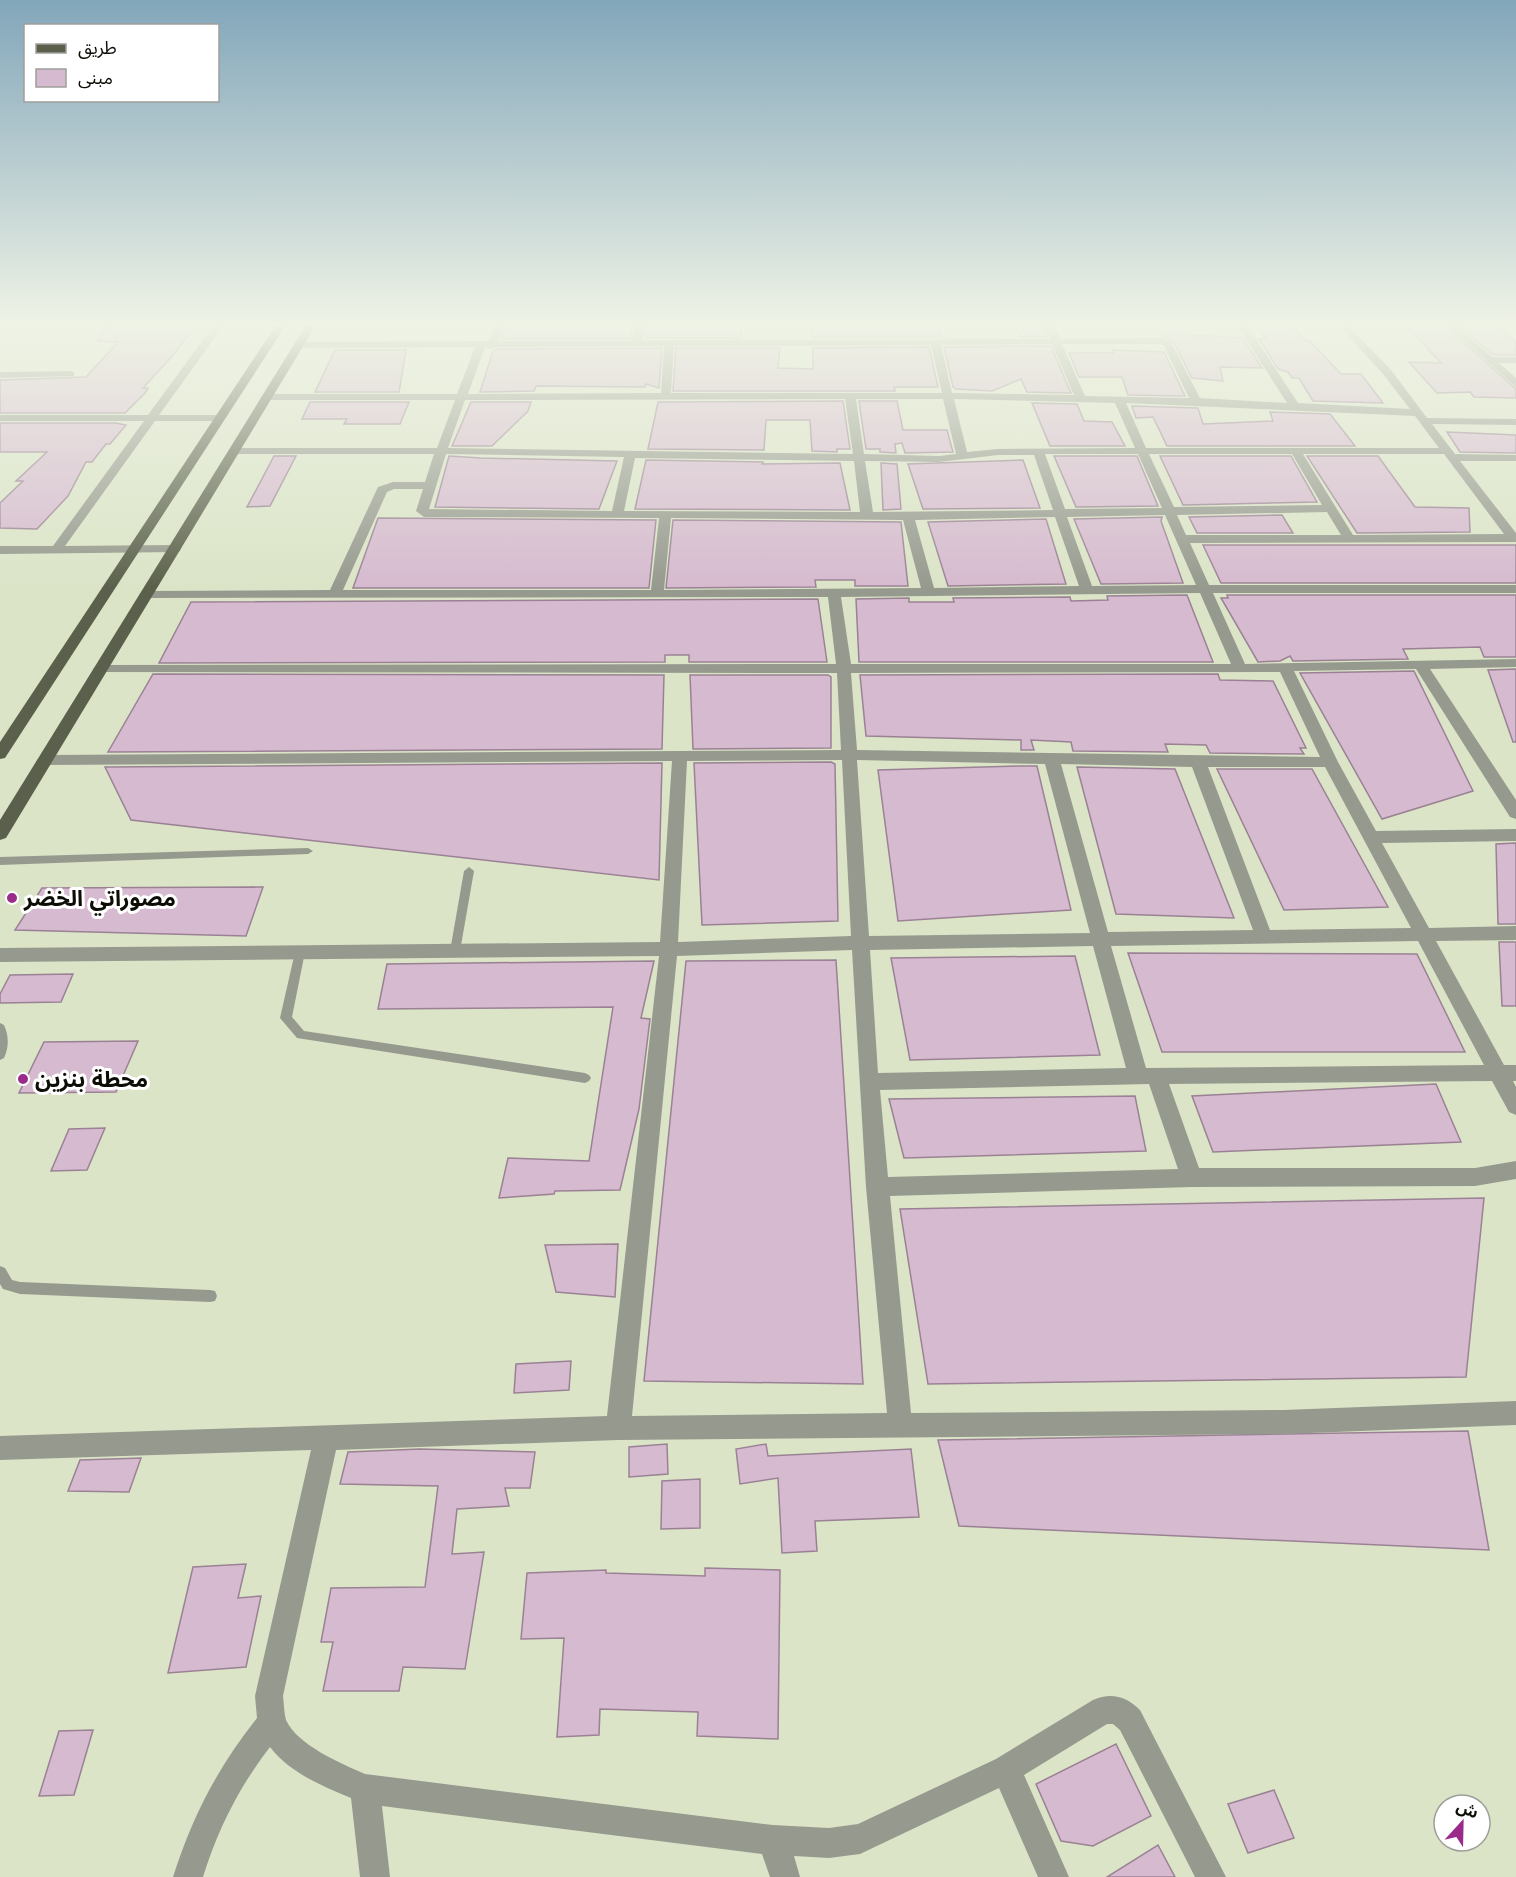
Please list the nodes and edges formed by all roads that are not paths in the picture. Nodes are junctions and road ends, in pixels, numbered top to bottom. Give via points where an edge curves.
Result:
1 (155, 413) edge
2 (224, 413) edge
3 (257, 413) edge
4 (456, 413) edge
5 (853, 413) edge
6 (952, 413) edge
7 (1125, 413) edge
8 (1371, 413) edge
9 (1419, 413) edge
10 (1422, 417) junction
11 (0, 418) edge
12 (151, 418) junction
13 (220, 418) junction
14 (1516, 423) edge
15 (1142, 450) junction
16 (1295, 450) junction
17 (235, 451) junction
18 (441, 451) junction
19 (1038, 451) junction
20 (630, 454) junction
21 (1450, 454) junction
22 (962, 457) junction
23 (859, 458) junction
24 (1516, 458) edge
25 (429, 485) junction
26 (1331, 508) junction
27 (1170, 511) junction
28 (1060, 513) junction
29 (617, 514) junction
30 (665, 515) junction
31 (867, 516) junction
32 (908, 516) junction
33 (1349, 538) junction
34 (1515, 538) edge
35 (1182, 539) junction
36 (135, 549) junction
37 (175, 549) junction
38 (0, 550) edge
39 (56, 550) junction
40 (1205, 589) junction
41 (1516, 589) edge
42 (1087, 590) junction
43 (930, 592) junction
44 (335, 593) junction
45 (657, 593) junction
46 (834, 593) junction
47 (147, 595) junction
48 (1516, 663) edge
49 (1420, 664) junction
50 (844, 668) junction
51 (1240, 668) junction
52 (1285, 668) junction
53 (100, 669) junction
54 (0, 754) edge
55 (680, 755) junction
56 (849, 755) junction
57 (1051, 758) junction
58 (45, 760) junction
59 (1197, 762) junction
60 (1330, 762) junction
61 (1516, 813) edge
62 (0, 834) edge
63 (1516, 835) edge
64 (1370, 837) junction
65 (308, 851) dead end
66 (0, 861) edge
67 (469, 871) dead end
68 (1516, 933) edge
69 (1423, 934) junction
70 (1264, 937) junction
71 (1099, 939) junction
72 (862, 943) junction
73 (669, 949) junction
74 (455, 951) junction
75 (300, 952) junction
76 (0, 955) edge
77 (0, 1028) edge
78 (0, 1055) edge
79 (1507, 1073) edge
80 (1147, 1077) junction
81 (585, 1078) dead end
82 (869, 1082) junction
83 (1516, 1106) edge
84 (1516, 1170) edge
85 (1192, 1178) junction
86 (877, 1186) junction
87 (0, 1272) edge
88 (210, 1296) dead end
89 (1516, 1413) edge
90 (900, 1424) junction
91 (618, 1428) junction
92 (326, 1437) junction
93 (0, 1448) edge
94 (272, 1722) junction
95 (1006, 1769) junction
96 (364, 1789) junction
97 (773, 1840) junction
98 (188, 1877) edge
99 (375, 1877) edge
100 (785, 1877) edge
101 (1054, 1877) edge
102 (1211, 1877) edge

1 - 12 street
2 - 13 main road
3 - 17 main road
4 - 18 street
5 - 23 street
6 - 22 street
7 - 15 street
8 - 10 street
9 - 10 street
10 - 14 street
10 - 21 street
11 - 12 street
12 - 13 street
12 - 39 street
13 - 36 main road
15 - 16 street
15 - 19 street
15 - 27 street
16 - 21 street
16 - 26 street
17 - 18 street
17 - 37 main road
18 - 20 street
18 - 25 street
19 - 22 street
19 - 28 street
20 - 23 street
20 - 29 street
21 - 24 street
21 - 34 street
22 - 23 street
23 - 31 street
25 - 29 street via 422,511 430,515
25 - 44 street via 382,490
26 - 27 street
26 - 33 street
27 - 28 street
27 - 35 street
28 - 32 street
28 - 42 street
29 - 30 street
30 - 31 street
30 - 45 street
31 - 32 street
32 - 43 street
33 - 34 street
33 - 35 street
35 - 40 street
36 - 37 street
36 - 39 street
36 - 54 main road
37 - 47 main road
38 - 39 street
40 - 41 street
40 - 42 street
40 - 51 street
42 - 43 street
43 - 46 street
44 - 45 street
44 - 47 street
45 - 46 street
46 - 50 street
47 - 53 main road
48 - 49 street
49 - 52 street
49 - 61 street
50 - 51 street
50 - 53 street
50 - 56 street
51 - 52 street
52 - 60 street
53 - 58 main road
55 - 56 street
55 - 58 street
55 - 73 street
56 - 57 street
56 - 72 street
57 - 59 street
57 - 71 street
58 - 62 main road
59 - 60 street
59 - 70 street
60 - 64 street
63 - 64 street
64 - 69 street
65 - 66 lane
67 - 74 lane
68 - 69 street
69 - 70 street
69 - 79 street
70 - 71 street
71 - 72 street
71 - 80 street
72 - 73 street
72 - 82 street
73 - 74 street
73 - 91 street
74 - 75 street
75 - 76 street
75 - 81 lane via 286,1018 301,1035
77 - 78 lane
79 - 80 street
79 - 83 street
80 - 82 street
80 - 85 street
82 - 86 street
84 - 85 street via 1475,1177
85 - 86 street
86 - 90 street
87 - 88 lane via 8,1285 20,1288
89 - 90 street via 1284,1422
90 - 91 street
91 - 92 street
92 - 93 street
92 - 94 street via 269,1696
94 - 96 street via 311,1764
94 - 98 street via 222,1790 200,1836
95 - 97 street via 860,1839 829,1843
95 - 101 street
95 - 102 street via 1103,1710 1122,1711
96 - 97 street
96 - 99 street
97 - 100 street

